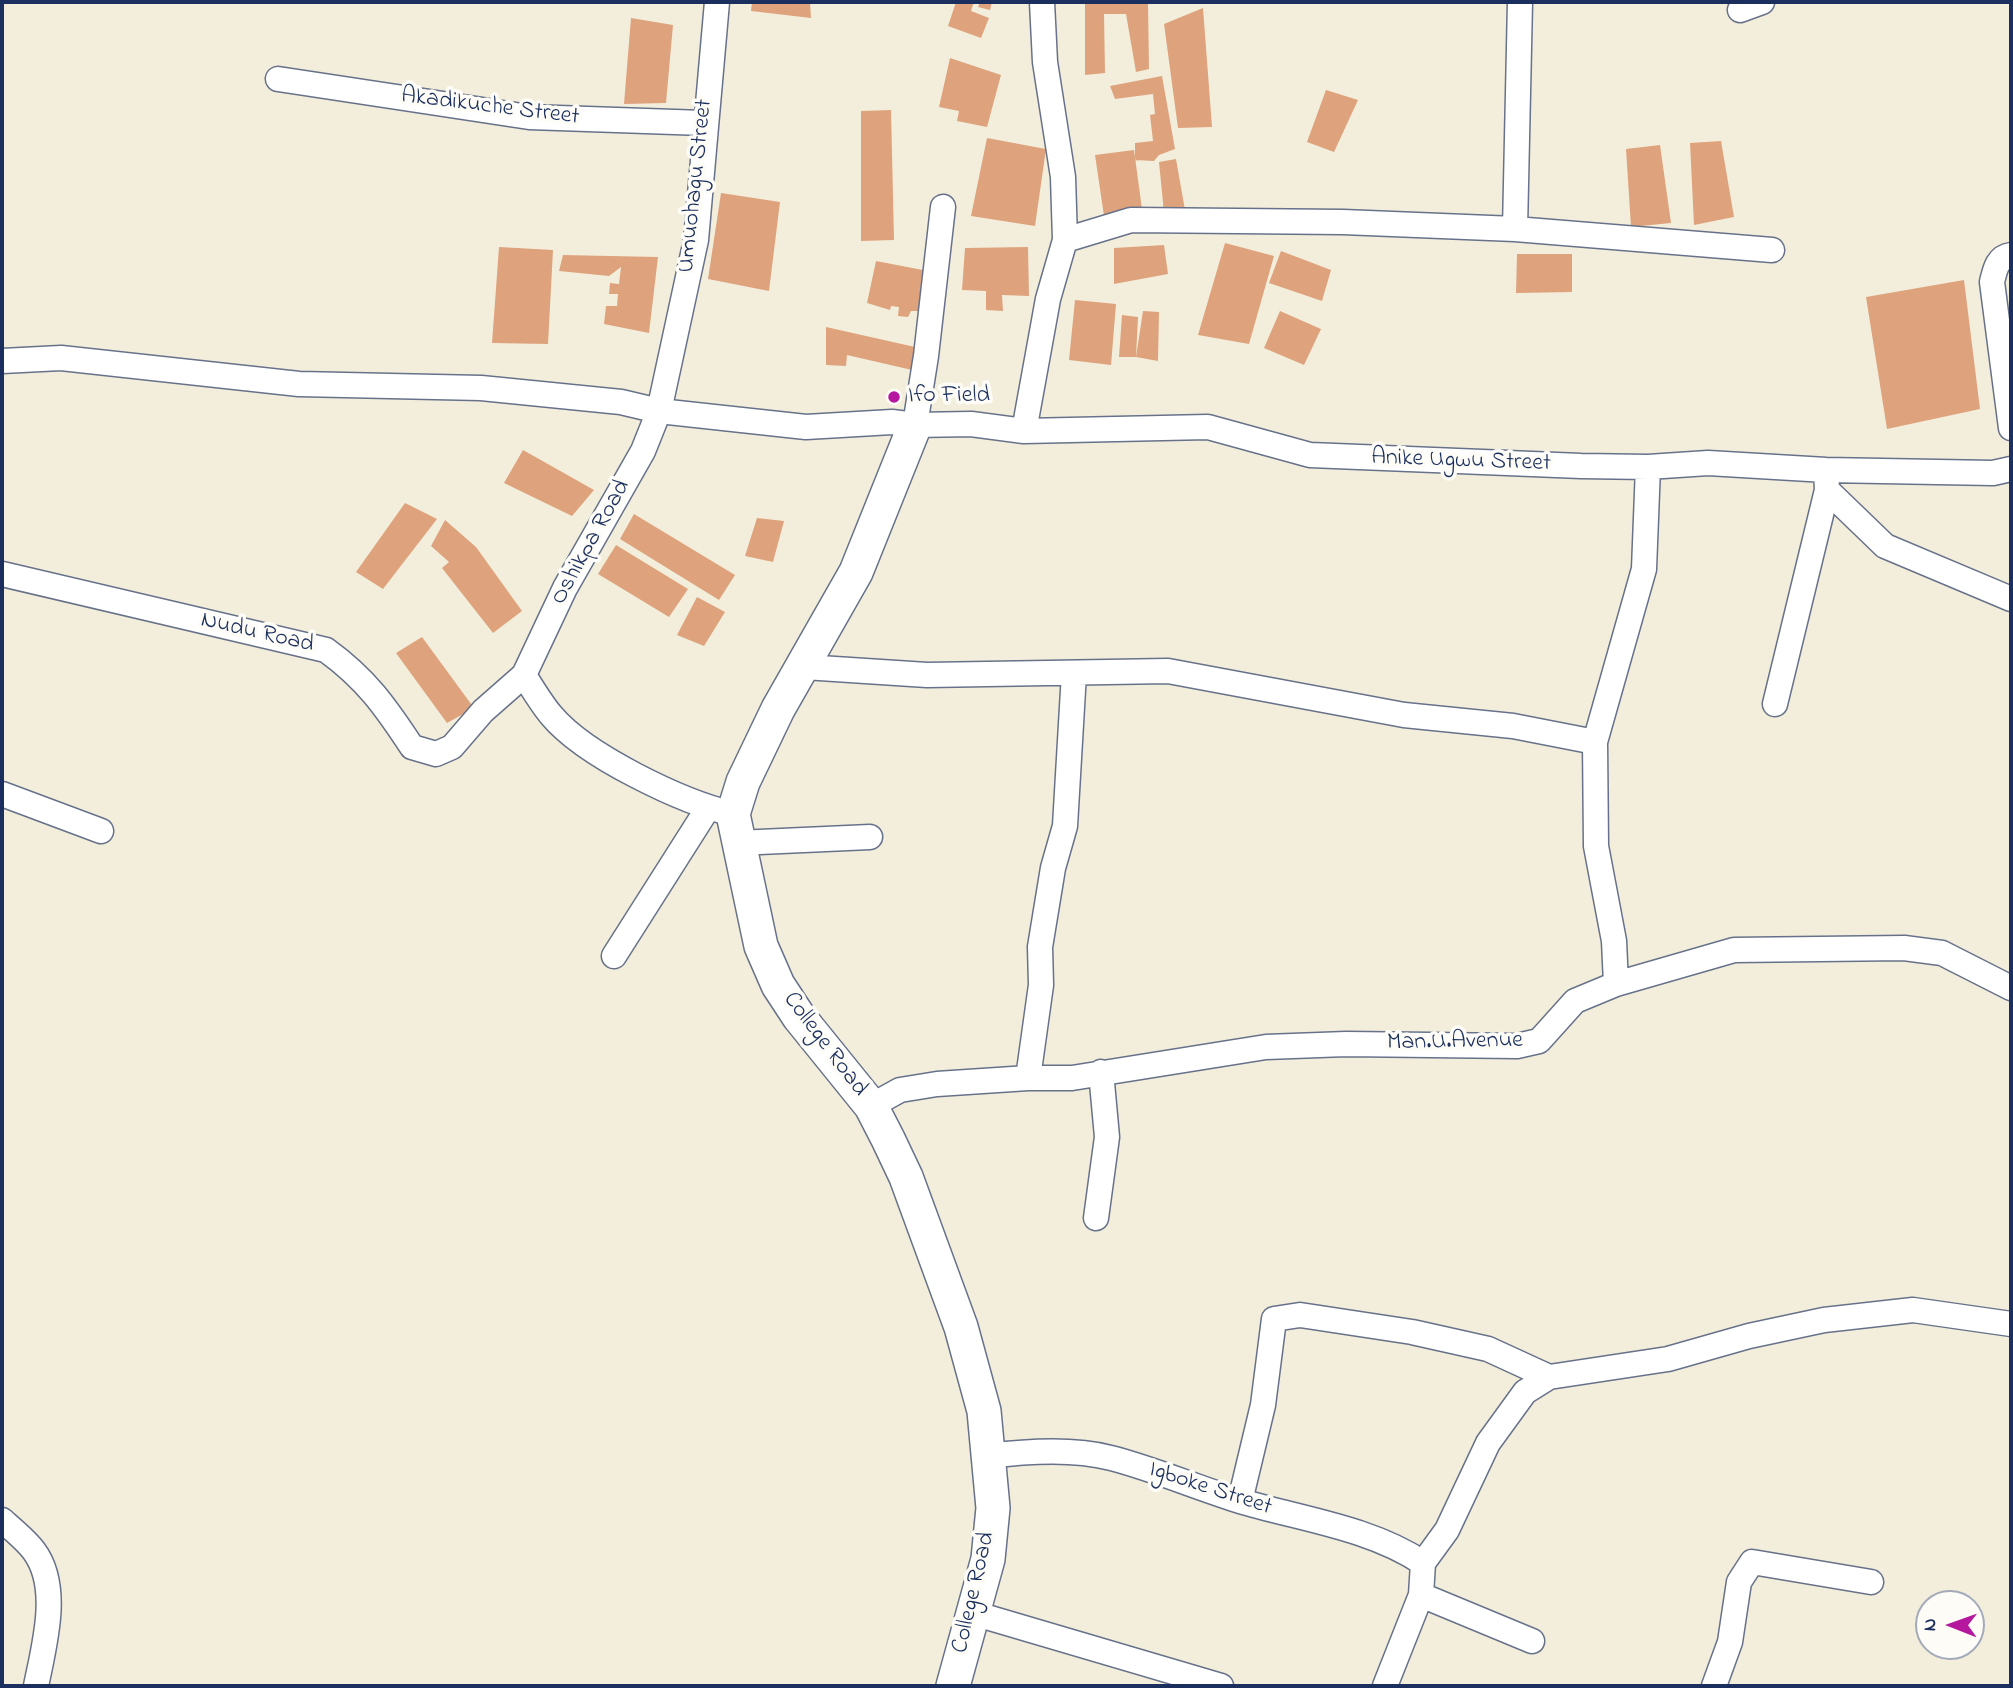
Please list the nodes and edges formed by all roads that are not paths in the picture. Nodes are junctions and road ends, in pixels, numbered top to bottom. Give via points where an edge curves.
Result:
1 (717, 2) edge
2 (1042, 2) edge
3 (1520, 2) edge
4 (278, 79) dead end
5 (704, 123) junction
6 (943, 207) dead end
7 (1515, 229) junction
8 (1065, 240) junction
9 (1772, 250) dead end
10 (2011, 255) edge
11 (2, 361) edge
12 (659, 411) junction
13 (915, 425) junction
14 (2011, 428) edge
15 (1024, 431) junction
16 (1648, 467) junction
17 (2011, 469) edge
18 (1826, 480) junction
19 (2, 574) edge
20 (2011, 598) edge
21 (804, 667) junction
22 (1074, 673) junction
23 (524, 675) junction
24 (1775, 705) dead end
25 (1595, 742) junction
26 (2, 794) edge
27 (726, 822) junction
28 (101, 831) dead end
29 (870, 837) dead end
30 (614, 957) dead end
31 (1616, 984) junction
32 (2011, 988) edge
33 (1101, 1072) junction
34 (1028, 1078) junction
35 (871, 1106) junction
36 (1096, 1218) dead end
37 (2011, 1324) edge
38 (1549, 1377) junction
39 (989, 1456) junction
40 (1240, 1501) junction
41 (2, 1520) edge
42 (1423, 1563) junction
43 (1871, 1581) dead end
44 (1421, 1595) junction
45 (973, 1613) junction
46 (1532, 1641) dead end
47 (36, 1686) edge
48 (953, 1686) edge
49 (1222, 1686) edge
50 (1385, 1686) edge
51 (1714, 1686) edge

1 - 5 street, Umuohagu Street
2 - 8 street via 1045,62 1063,177
3 - 7 street
4 - 5 street, Akadikuche Street via 529,117
5 - 12 street, Umuohagu Street via 696,240
6 - 13 street
7 - 8 street via 1131,220
7 - 9 street
8 - 15 street via 1048,299
10 - 14 street via 1998,263 1992,282
11 - 12 street, Anike Ugwu Street via 61,358 299,384 481,388 621,402
12 - 13 street, Anike Ugwu Street via 806,427
12 - 23 street, Oshikpa Road via 643,451 565,588
13 - 15 street, Anike Ugwu Street via 971,424
13 - 21 main road via 856,572
15 - 16 street, Anike Ugwu Street via 1208,427 1310,455
16 - 18 street, Anike Ugwu Street via 1708,463
16 - 25 street via 1644,569
17 - 18 street, Anike Ugwu Street
18 - 20 street via 1885,546
18 - 24 street
19 - 23 street, Nudu Road via 326,650 379,696 412,747 436,754 452,747 483,711
21 - 22 street via 927,675
21 - 27 main road via 778,709
22 - 25 street via 1168,671 1404,715 1513,726
22 - 34 street via 1065,826 1040,947 1041,985
23 - 27 street via 552,716 586,745
25 - 31 street via 1596,846 1614,941
26 - 28 street
27 - 29 street
27 - 30 street
27 - 35 main road, College Road via 761,946 778,985
31 - 32 street, Man.U.Avenue via 1734,950 1904,948 1942,953
31 - 33 street, Man.U.Avenue via 1576,1001 1539,1041 1517,1046 1266,1047
33 - 34 street, Man.U.Avenue via 1072,1078
33 - 36 street via 1107,1137
34 - 35 street, Man.U.Avenue via 900,1090
35 - 39 main road, College Road via 906,1177 961,1327 984,1411
37 - 38 street via 1900,1311 1824,1320 1668,1359
38 - 40 street via 1488,1349 1412,1332 1300,1315 1274,1319 1263,1405
38 - 42 street via 1525,1392 1488,1443 1447,1530
39 - 40 street, Igboke Street via 1020,1452 1110,1457
39 - 45 main road, College Road via 993,1508 988,1559
40 - 42 street, Igboke Street via 1365,1535
41 - 47 street via 35,1552 48,1587 45,1641
42 - 44 street
43 - 51 street via 1752,1562 1739,1582 1730,1642
44 - 46 street
44 - 50 street
45 - 48 main road, College Road
45 - 49 street

